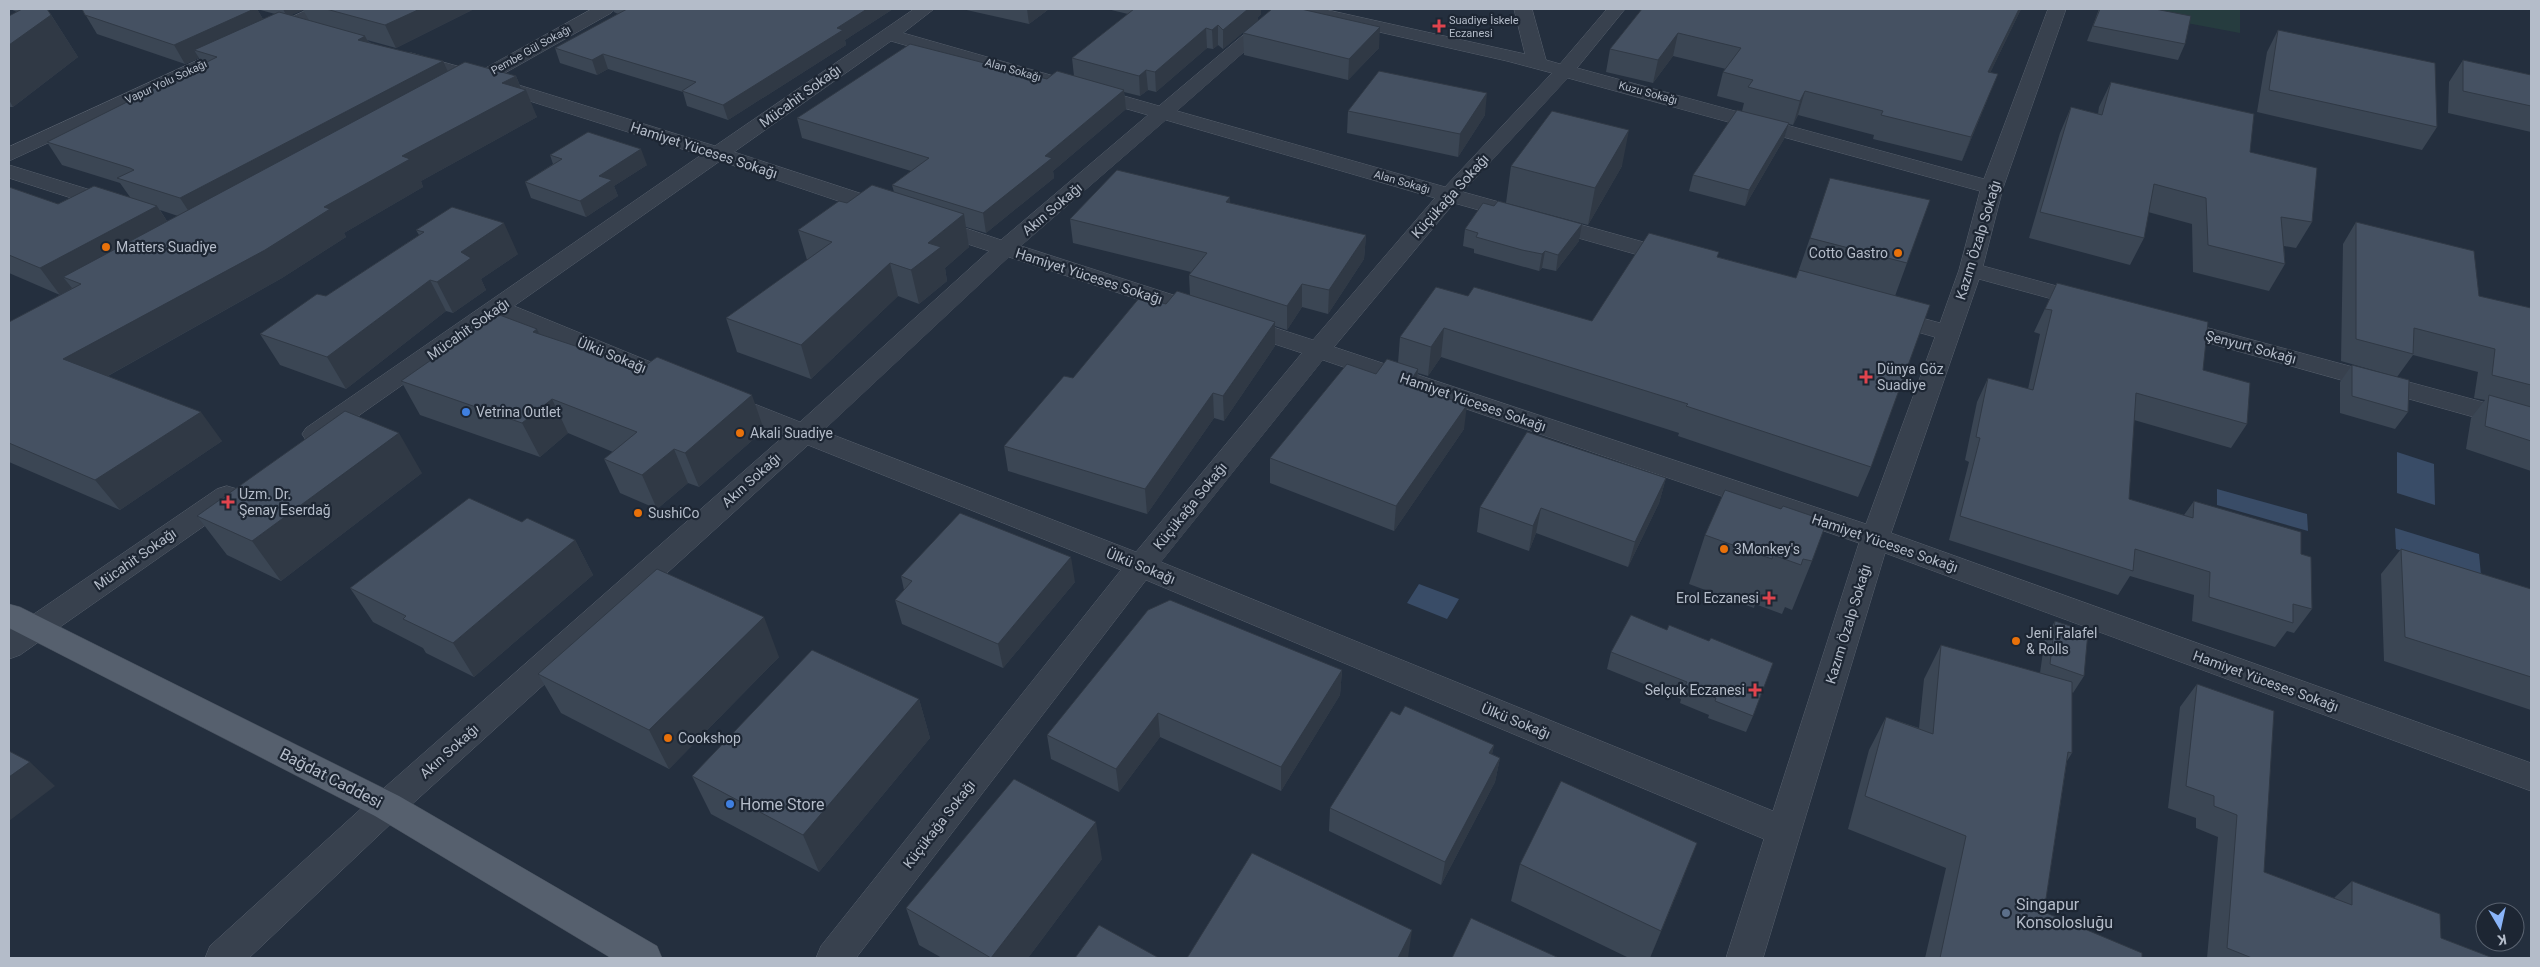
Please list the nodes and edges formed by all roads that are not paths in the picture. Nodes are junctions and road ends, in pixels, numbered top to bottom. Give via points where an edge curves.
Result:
1 (323, 9) edge
2 (605, 9) edge
3 (925, 9) edge
4 (1284, 9) edge
5 (1300, 9) edge
6 (1523, 9) edge
7 (1616, 9) edge
8 (2058, 9) edge
9 (259, 17) dead end
10 (286, 25) junction
11 (886, 34) junction
12 (324, 35) edge
13 (388, 53) edge
14 (1537, 63) junction
15 (1565, 70) junction
16 (480, 78) junction
17 (454, 92) edge
18 (1166, 112) junction
19 (719, 154) junction
20 (9, 155) edge
21 (9, 171) edge
22 (1992, 188) junction
23 (1448, 196) junction
24 (139, 213) edge
25 (1004, 249) junction
26 (1698, 264) edge
27 (1971, 270) junction
28 (497, 308) junction
29 (2113, 309) edge
30 (1872, 312) edge
31 (2151, 320) edge
32 (1949, 333) junction
33 (1318, 350) junction
34 (2531, 424) edge
35 (803, 434) junction
36 (294, 449) edge
37 (245, 483) edge
38 (1875, 538) junction
39 (1141, 566) junction
40 (22, 621) edge
41 (9, 646) edge
42 (2531, 777) edge
43 (387, 806) junction
44 (1783, 831) junction
45 (224, 958) edge
46 (644, 958) edge
47 (834, 958) edge
48 (1744, 958) edge

1 - 10 street, Vapur Yolu Sokağı
2 - 16 street, Pembe Gül Sokağı
3 - 11 street, Mücahit Sokağı
4 - 18 street, Akın Sokağı
5 - 14 street, Kuzu Sokağı
6 - 14 street
7 - 15 street, Küçükağa Sokağı
8 - 22 street, Kazım Özalp Sokağı
9 - 10 street
10 - 12 street
10 - 20 street, Vapur Yolu Sokağı
11 - 18 street, Alan Sokağı
11 - 19 street, Mücahit Sokağı
13 - 16 street, Hamiyet Yüceses Sokağı
14 - 15 street, Kuzu Sokağı
15 - 22 street, Kuzu Sokağı
15 - 23 street, Küçükağa Sokağı
16 - 17 street, Pembe Gül Sokağı
16 - 19 street, Hamiyet Yüceses Sokağı
18 - 23 street, Alan Sokağı
18 - 25 street, Akın Sokağı
19 - 25 street, Hamiyet Yüceses Sokağı
19 - 28 street, Mücahit Sokağı
21 - 24 street
22 - 27 street, Kazım Özalp Sokağı
23 - 26 street, Alan Sokağı
23 - 33 street, Küçükağa Sokağı
25 - 33 street, Hamiyet Yüceses Sokağı
25 - 35 street, Akın Sokağı
27 - 29 street
27 - 32 street, Kazım Özalp Sokağı
28 - 35 street, Ülkü Sokağı
28 - 36 street, Mücahit Sokağı
30 - 32 street
31 - 34 street, Şenyurt Sokağı
32 - 38 street, Kazım Özalp Sokağı
33 - 38 street, Hamiyet Yüceses Sokağı
33 - 39 street, Küçükağa Sokağı
35 - 39 street, Ülkü Sokağı
35 - 43 street, Akın Sokağı
37 - 40 street, Mücahit Sokağı
38 - 42 street, Hamiyet Yüceses Sokağı
38 - 44 street, Kazım Özalp Sokağı
39 - 44 street, Ülkü Sokağı
39 - 47 street, Küçükağa Sokağı
40 - 41 street, Mücahit Sokağı
40 - 43 main road, Bağdat Caddesi
43 - 45 street, Akın Sokağı
43 - 46 main road, Bağdat Caddesi
44 - 48 street, Kazım Özalp Sokağı

